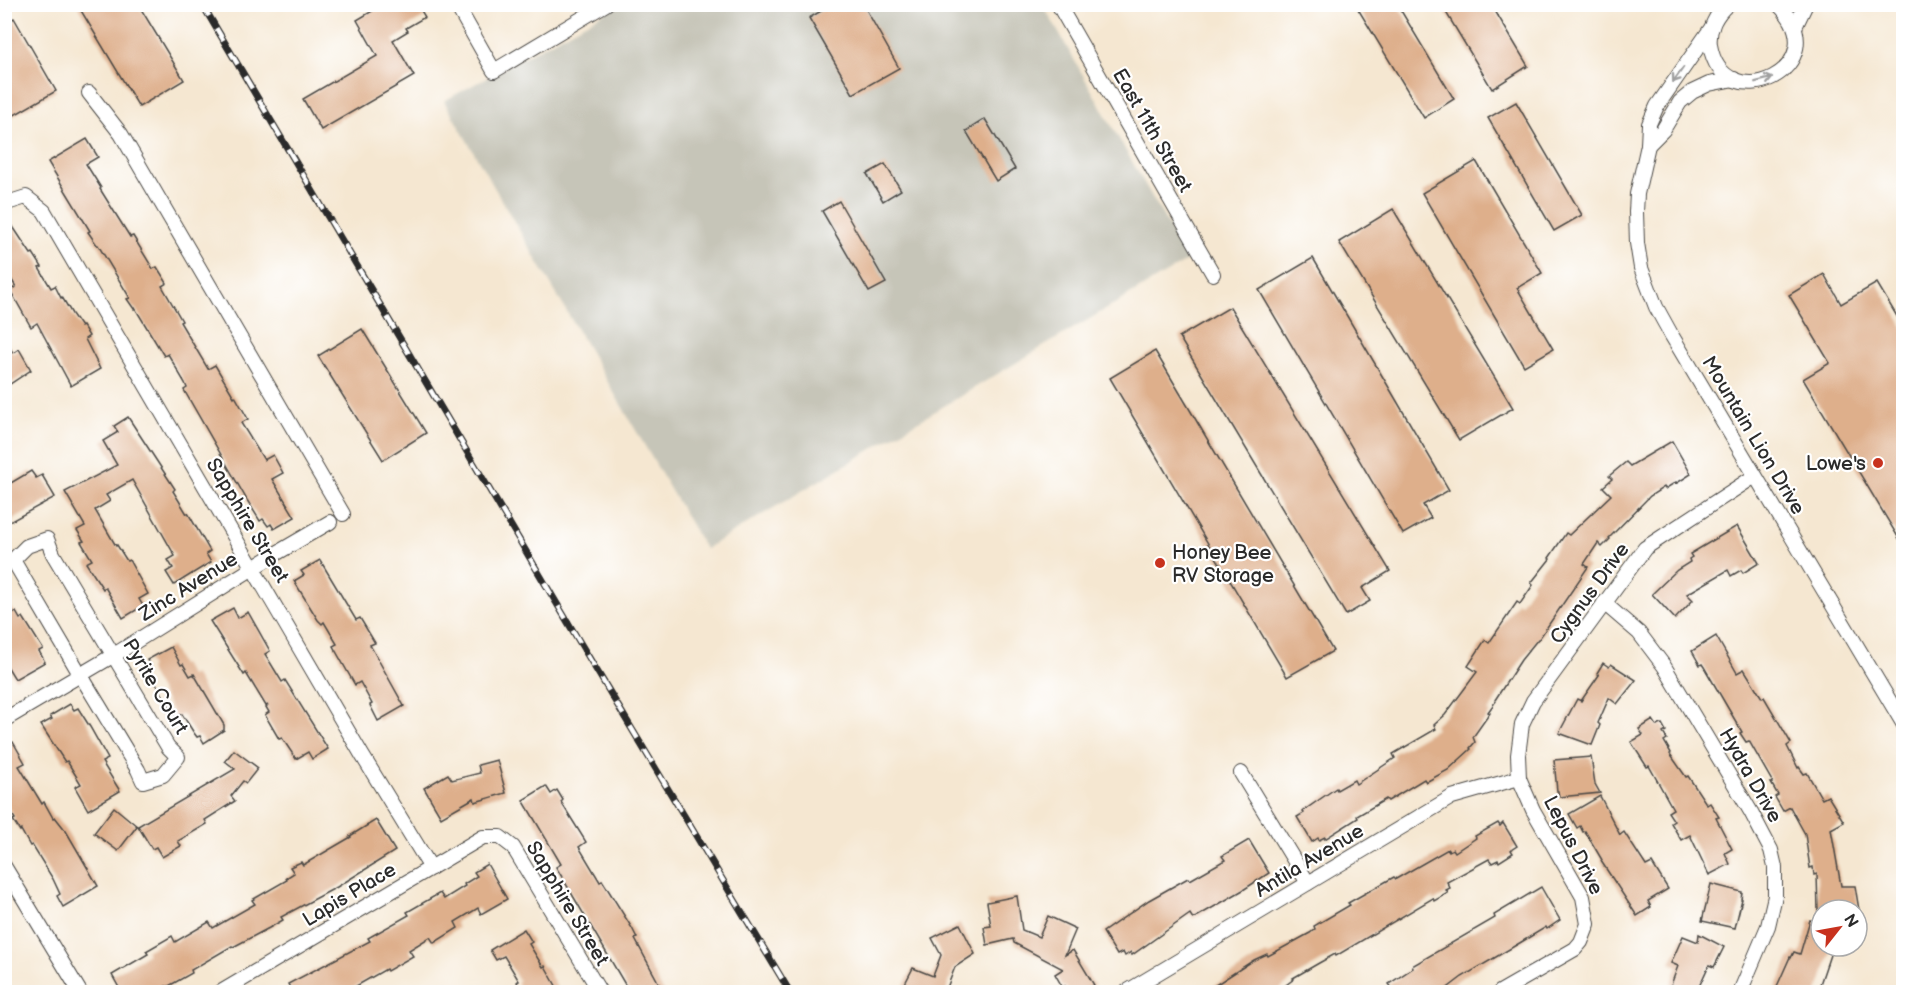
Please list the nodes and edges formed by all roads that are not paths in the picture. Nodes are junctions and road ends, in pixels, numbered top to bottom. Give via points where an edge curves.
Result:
1 (456, 4) edge
2 (606, 4) edge
3 (1059, 4) edge
4 (1712, 4) edge
5 (1728, 4) edge
6 (1778, 4) edge
7 (1806, 4) edge
8 (1713, 24) junction
9 (1795, 27) junction
10 (1734, 79) junction
11 (89, 93) dead end
12 (1648, 145) junction
13 (4, 204) edge
14 (1214, 274) dead end
15 (1755, 476) junction
16 (344, 514) dead end
17 (330, 522) dead end
18 (254, 568) junction
19 (1604, 603) junction
20 (114, 655) junction
21 (80, 674) junction
22 (4, 720) edge
23 (1904, 725) edge
24 (1241, 773) dead end
25 (1519, 778) junction
26 (500, 837) joint
27 (4, 866) edge
28 (431, 868) junction
29 (1308, 883) junction
30 (80, 993) edge
31 (220, 993) edge
32 (600, 993) edge
33 (1126, 993) edge
34 (1500, 993) edge
35 (1740, 993) edge

1 - 2 street via 494,71
3 - 14 street, East 11th Street
4 - 8 street
5 - 8 street, Mountain Lion Drive
6 - 9 street
7 - 9 street
8 - 10 street via 1713,57
8 -> 12 street, Mountain Lion Drive via 1657,106 1648,124
10 -> 9 street, Mountain Lion Drive via 1761,83 1786,69 1794,56
10 - 12 street, Mountain Lion Drive via 1692,92
11 - 16 street via 121,134
12 - 15 street, Mountain Lion Drive via 1635,212 1641,267 1656,307
13 - 18 street, Sapphire Street via 26,196 44,211
15 - 19 street, Cygnus Drive via 1645,548
15 - 23 street, Mountain Lion Drive
17 - 18 street, Zinc Avenue
18 - 20 street, Zinc Avenue
18 - 28 street, Sapphire Street
19 - 25 street, Cygnus Drive via 1533,701 1522,724
19 - 35 street, Hydra Drive via 1639,633 1664,666 1771,850 1775,896 1768,926
20 - 21 street, Zinc Avenue
20 - 21 street, Pyrite Court via 168,747 178,757 163,775 143,781
20 - 21 street, Pyrite Court via 47,539 27,546 14,560
21 - 22 street, Zinc Avenue
24 - 29 street
25 - 29 street, Antila Avenue via 1452,796
25 - 34 street, Lepus Drive via 1583,897 1588,924 1575,949
26 - 28 street, Lapis Place via 483,837
26 - 32 street, Sapphire Street via 513,847
27 - 30 street
28 - 31 street, Lapis Place
29 - 33 street, Antila Avenue

